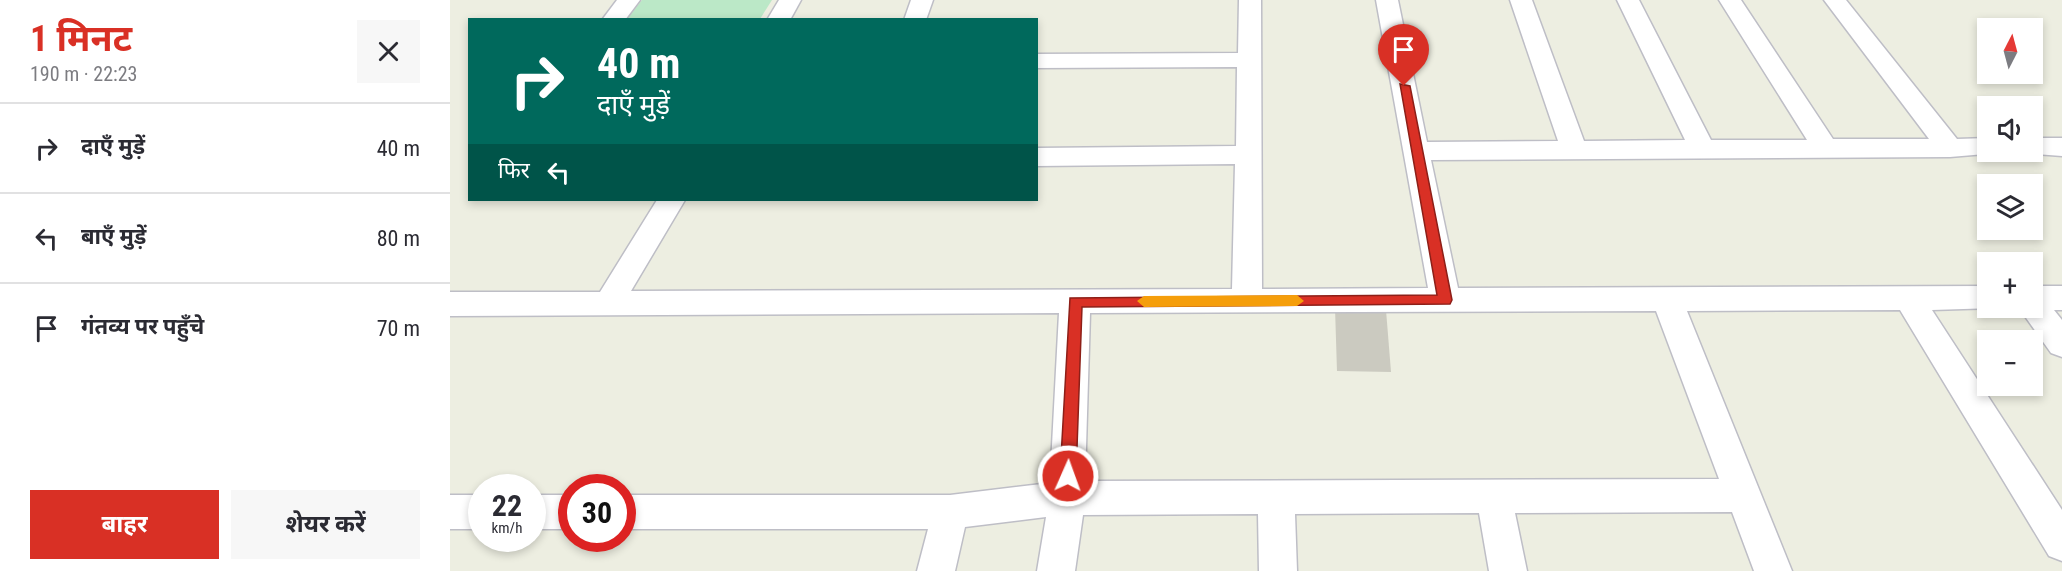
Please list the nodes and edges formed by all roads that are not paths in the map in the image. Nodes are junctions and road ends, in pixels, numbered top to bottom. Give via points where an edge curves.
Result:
1 (629, 0) edge
2 (790, 0) edge
3 (922, 0) edge
4 (1250, 0) edge
5 (1387, 0) edge
6 (1521, 0) edge
7 (1628, 0) edge
8 (1730, 0) edge
9 (1835, 0) edge
10 (615, 18) edge
11 (779, 18) edge
12 (916, 18) edge
13 (1250, 60) junction
14 (1038, 61) edge
15 (1977, 147) edge
16 (2043, 147) edge
17 (2062, 147) edge
18 (1825, 148) junction
19 (1950, 148) junction
20 (1702, 149) junction
21 (1574, 150) junction
22 (1416, 151) junction
23 (1248, 155) junction
24 (1038, 157) edge
25 (670, 201) edge
26 (1908, 298) junction
27 (1977, 298) edge
28 (2043, 298) edge
29 (2062, 298) edge
30 (1667, 299) junction
31 (1445, 300) junction
32 (1075, 301) junction
33 (1247, 301) junction
34 (609, 303) junction
35 (450, 304) edge
36 (2043, 318) edge
37 (2062, 344) edge
38 (1743, 495) junction
39 (1494, 496) junction
40 (1276, 497) junction
41 (1067, 498) junction
42 (450, 512) edge
43 (468, 512) edge
44 (636, 512) edge
45 (950, 512) junction
46 (2062, 543) edge
47 (936, 571) edge
48 (1056, 571) edge
49 (1278, 571) edge
50 (1508, 571) edge
51 (1773, 571) edge

1 - 10 street
2 - 11 street
3 - 12 street
4 - 13 street
5 - 22 street
6 - 21 street
7 - 20 street
8 - 18 street
9 - 19 street
13 - 14 street
13 - 23 street
15 - 19 street
16 - 17 street
18 - 19 street
18 - 20 street
20 - 21 street
21 - 22 street
22 - 31 street
23 - 24 street
23 - 33 street
25 - 34 street
26 - 27 street
26 - 30 street
26 - 46 street
28 - 29 street
30 - 31 street
30 - 38 street
31 - 33 street
32 - 33 street
32 - 34 street
32 - 41 street
34 - 35 street
36 - 37 street
38 - 39 street
38 - 51 street
39 - 40 street
39 - 50 street
40 - 41 street
40 - 49 street
41 - 45 street
41 - 48 street
42 - 43 street
44 - 45 street
45 - 47 street

